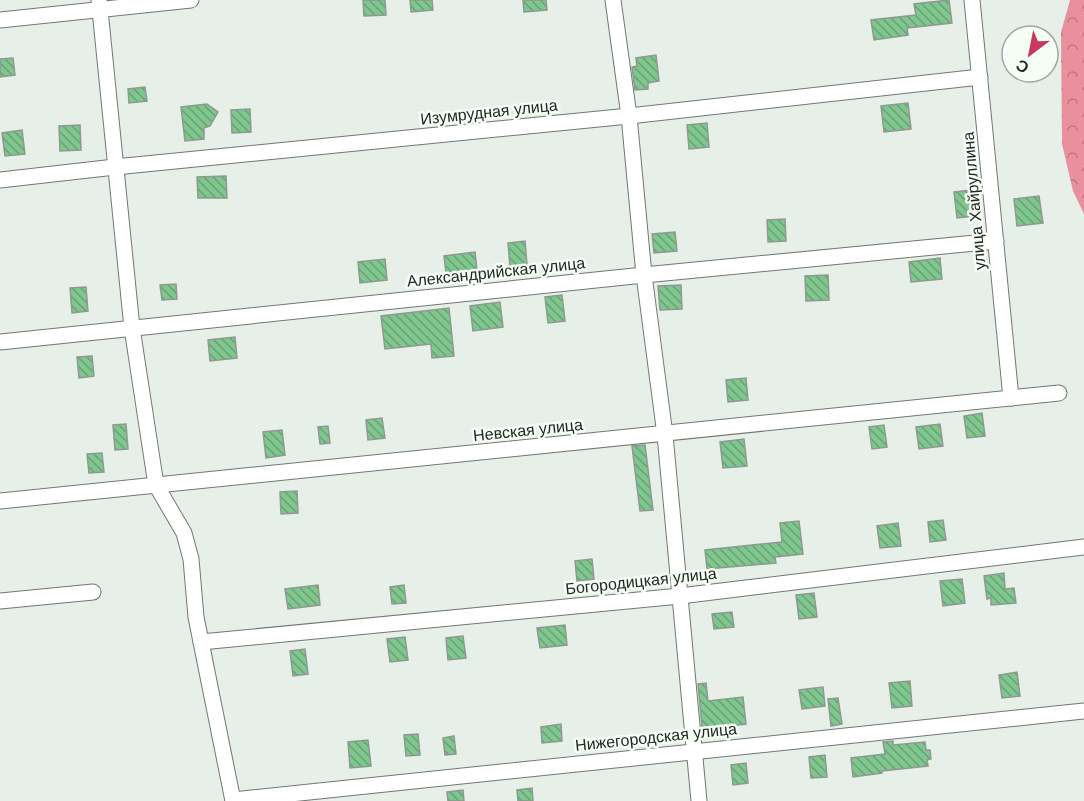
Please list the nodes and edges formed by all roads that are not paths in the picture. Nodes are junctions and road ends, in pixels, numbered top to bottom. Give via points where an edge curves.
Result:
1 (190, 0) edge
2 (613, 0) edge
3 (972, 0) edge
4 (99, 5) edge
5 (0, 20) edge
6 (980, 76) junction
7 (629, 116) junction
8 (116, 167) junction
9 (0, 180) edge
10 (996, 241) junction
11 (644, 275) junction
12 (132, 328) junction
13 (0, 342) edge
14 (1059, 393) dead end
15 (1011, 398) junction
16 (665, 435) junction
17 (156, 485) junction
18 (0, 501) edge
19 (1084, 547) edge
20 (93, 592) dead end
21 (680, 596) junction
22 (0, 601) edge
23 (201, 642) junction
24 (1084, 711) edge
25 (695, 752) junction
26 (233, 800) edge
27 (699, 801) edge

1 - 4 street
2 - 7 street
3 - 6 street, улица Хайруллина
4 - 5 street
4 - 8 street
6 - 7 street, Изумрудная улица
6 - 10 street, улица Хайруллина
7 - 8 street, Изумрудная улица
7 - 11 street
8 - 9 street, Изумрудная улица
8 - 12 street
10 - 11 street, Александрийская улица
10 - 15 street, улица Хайруллина
11 - 12 street, Александрийская улица
11 - 16 street
12 - 13 street, Александрийская улица
12 - 17 street
14 - 15 street, Невская улица
15 - 16 street, Невская улица
16 - 17 street, Невская улица
16 - 21 street
17 - 18 street, Невская улица
17 - 23 street via 184,533
19 - 21 street, Богородицкая улица
20 - 22 street
21 - 23 street, Богородицкая улица
21 - 25 street
23 - 26 street
24 - 25 street, Нижегородская улица
25 - 26 street, Нижегородская улица
25 - 27 street

